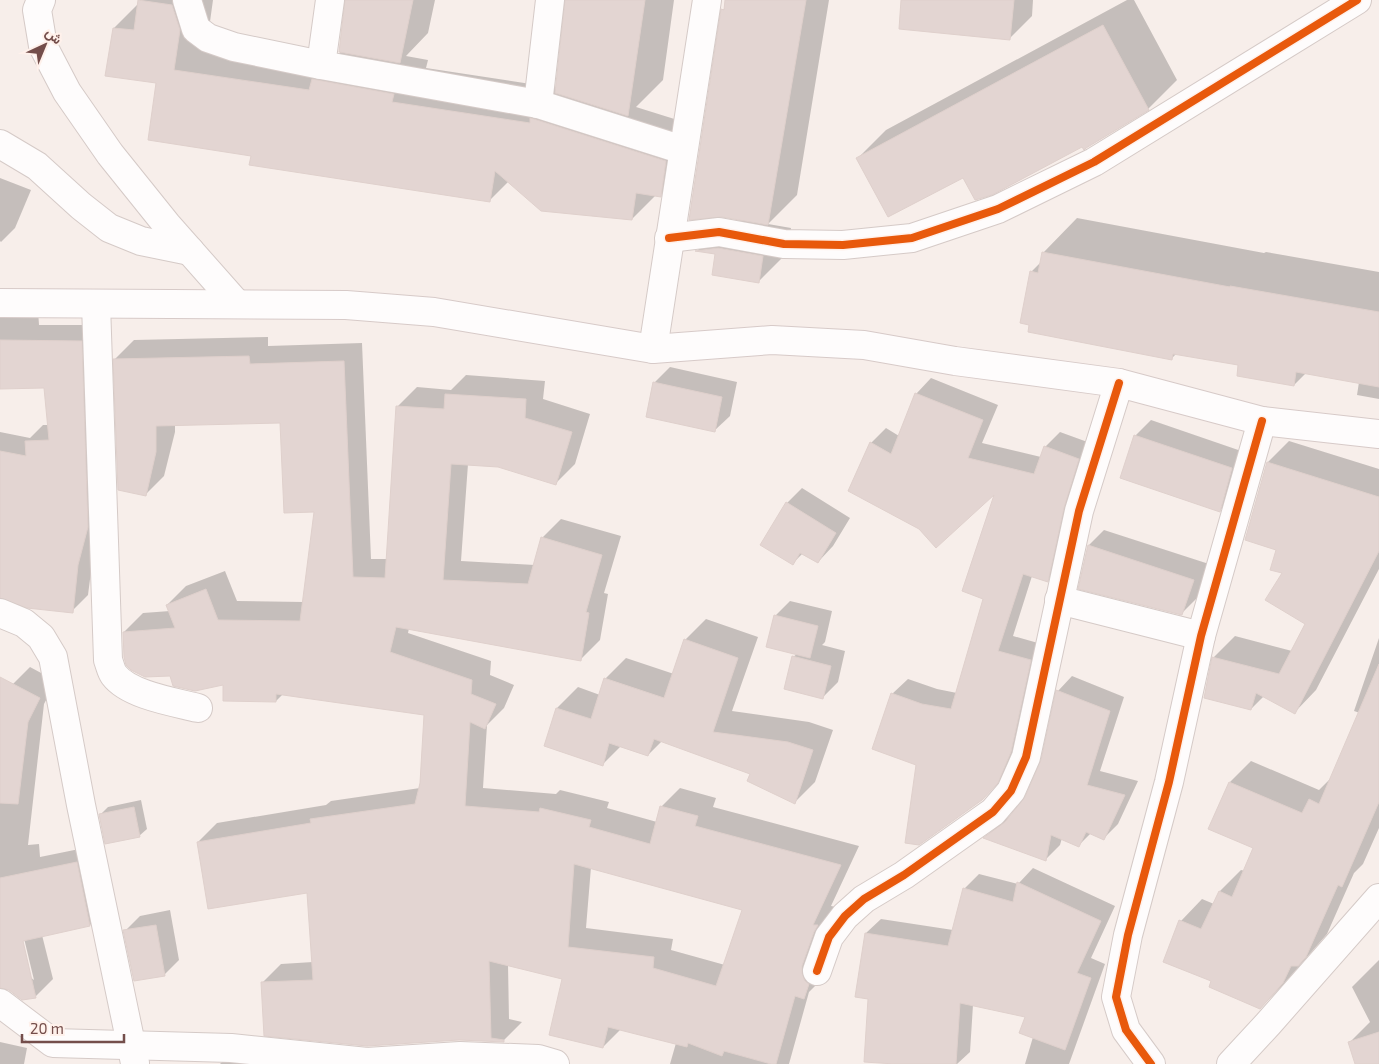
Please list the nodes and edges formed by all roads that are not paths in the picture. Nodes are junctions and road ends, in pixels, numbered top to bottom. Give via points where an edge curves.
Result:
1 (41, 0) edge
2 (186, 0) edge
3 (330, 0) edge
4 (550, 0) edge
5 (707, 0) edge
6 (1357, 0) edge
7 (321, 65) junction
8 (538, 104) junction
9 (0, 144) edge
10 (683, 150) junction
11 (669, 238) junction
12 (190, 251) junction
13 (0, 303) edge
14 (236, 303) junction
15 (96, 304) junction
16 (653, 349) junction
17 (1119, 383) junction
18 (1262, 420) junction
19 (1379, 434) edge
20 (1059, 600) junction
21 (0, 613) edge
22 (1201, 636) junction
23 (198, 708) dead end
24 (1379, 898) edge
25 (817, 971) dead end
26 (0, 1003) edge
27 (51, 1054) edge
28 (133, 1055) edge
29 (555, 1064) edge
30 (1151, 1064) edge
31 (1231, 1064) edge

1 - 12 street via 38,10 43,46 67,92 110,154
2 - 7 street via 196,29 208,38 234,47
3 - 7 street
4 - 8 street
5 - 10 street
6 - 11 street via 1094,162 998,210 912,238 843,245 784,244 718,232
7 - 8 street
8 - 10 street
9 - 12 street via 37,166 109,228 141,241
10 - 11 street
11 - 16 street
12 - 14 street
13 - 15 street
14 - 15 street
14 - 16 street via 346,305 434,312
15 - 23 street via 108,660 113,674 128,687
16 - 17 street via 772,340 864,345
17 - 18 street
17 - 20 street via 1080,511
18 - 19 street
18 - 22 street
20 - 22 street
20 - 25 street via 1026,757 1011,791 993,812 852,910 829,937
21 - 28 street via 24,623 41,637 53,657
22 - 30 street via 1169,782 1128,935 1116,998 1126,1030
24 - 31 street
26 - 27 street
27 - 28 street
28 - 29 street via 231,1048 367,1062 460,1056 538,1059

